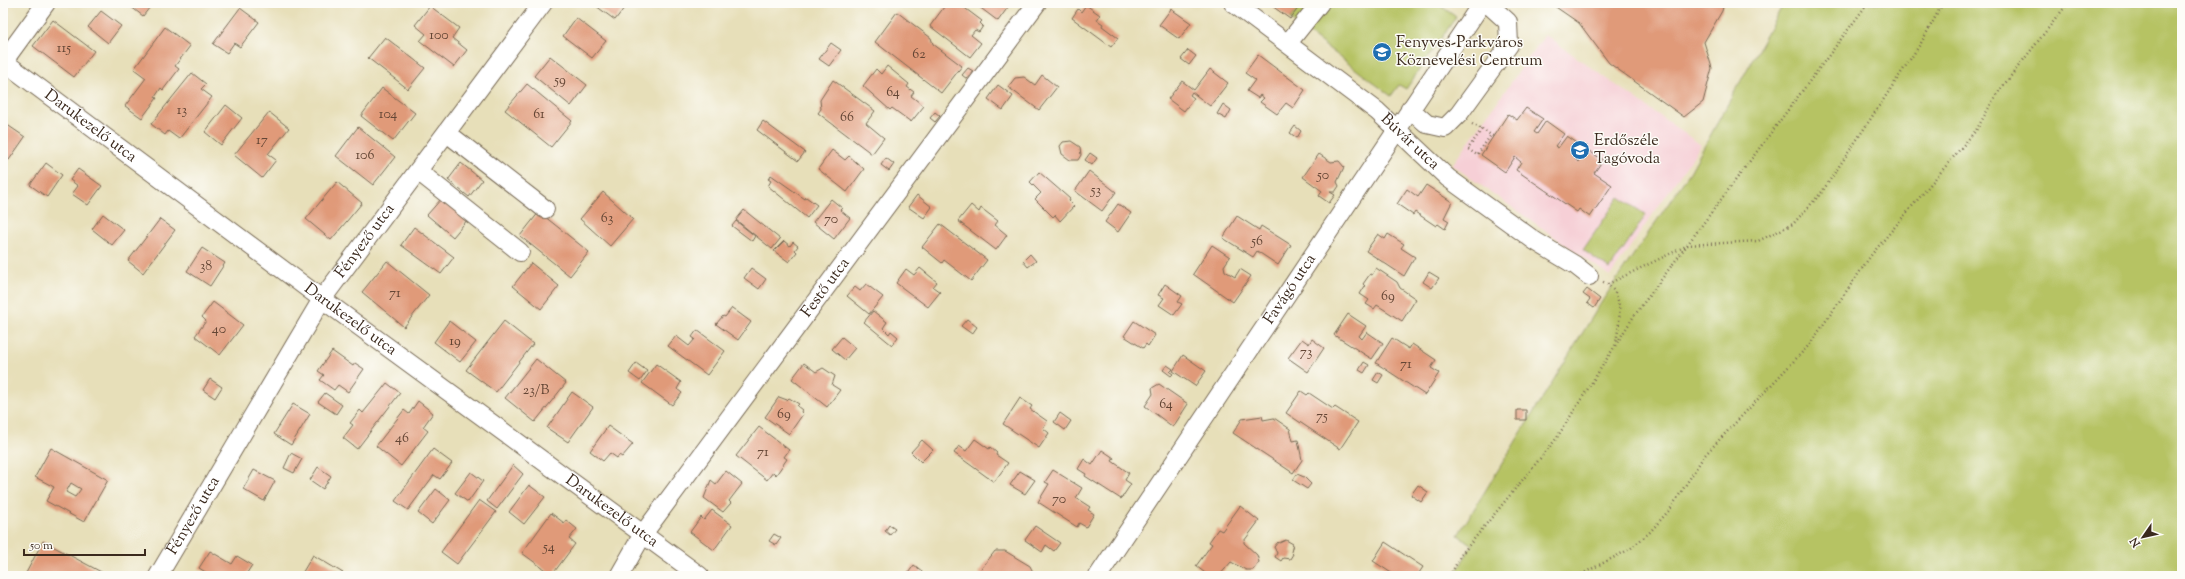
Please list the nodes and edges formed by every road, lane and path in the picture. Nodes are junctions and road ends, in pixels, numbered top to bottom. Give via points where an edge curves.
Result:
1 (46, 3) edge
2 (543, 3) edge
3 (1037, 3) edge
4 (1233, 3) edge
5 (1320, 3) edge
6 (1482, 3) edge
7 (1487, 3) edge
8 (1868, 3) edge
9 (1943, 3) edge
10 (2068, 3) edge
11 (1288, 43) junction
12 (3, 61) edge
13 (1410, 109) junction
14 (1459, 114) junction
15 (1482, 129) junction
16 (1397, 130) junction
17 (446, 132) junction
18 (418, 172) junction
19 (545, 209) dead end
20 (1688, 244) junction
21 (520, 252) dead end
22 (1589, 276) joint
23 (1608, 284) junction
24 (322, 299) junction
25 (1615, 345) junction
26 (643, 534) junction
27 (158, 576) edge
28 (619, 576) edge
29 (700, 576) edge
30 (1098, 576) edge
31 (1450, 576) edge
32 (1578, 576) edge

1 - 12 street
2 - 17 street, Fényező utca
3 - 26 street, Festő utca
4 - 11 street, Búvár utca
5 - 11 street
6 - 13 street, Favágó utca
7 - 14 street via 1508,22 1509,45
8 - 20 path
9 - 20 path via 1921,43 1822,192 1793,224 1758,241
10 - 32 path via 1996,96 1977,129 1872,254 1810,344 1704,456 1671,508 1650,532 1630,549
11 - 16 street, Búvár utca via 1377,111
12 - 24 street, Darukezelő utca
13 - 14 street via 1427,124 1445,128
13 - 16 street, Favágó utca
14 - 15 path via 1478,129
15 - 15 path via 1468,149 1476,155 1492,136
16 - 22 street, Búvár utca via 1448,178 1535,241
16 - 30 street, Favágó utca
17 - 18 street, Fényező utca
17 - 19 street
18 - 21 street
18 - 24 street, Fényező utca
20 - 23 path
20 - 25 path
22 - 23 path
23 - 25 path via 1617,299 1621,314
24 - 26 street, Darukezelő utca
24 - 27 street, Fényező utca
25 - 31 path via 1556,439 1461,555
26 - 28 street, Festő utca
26 - 29 street, Darukezelő utca

